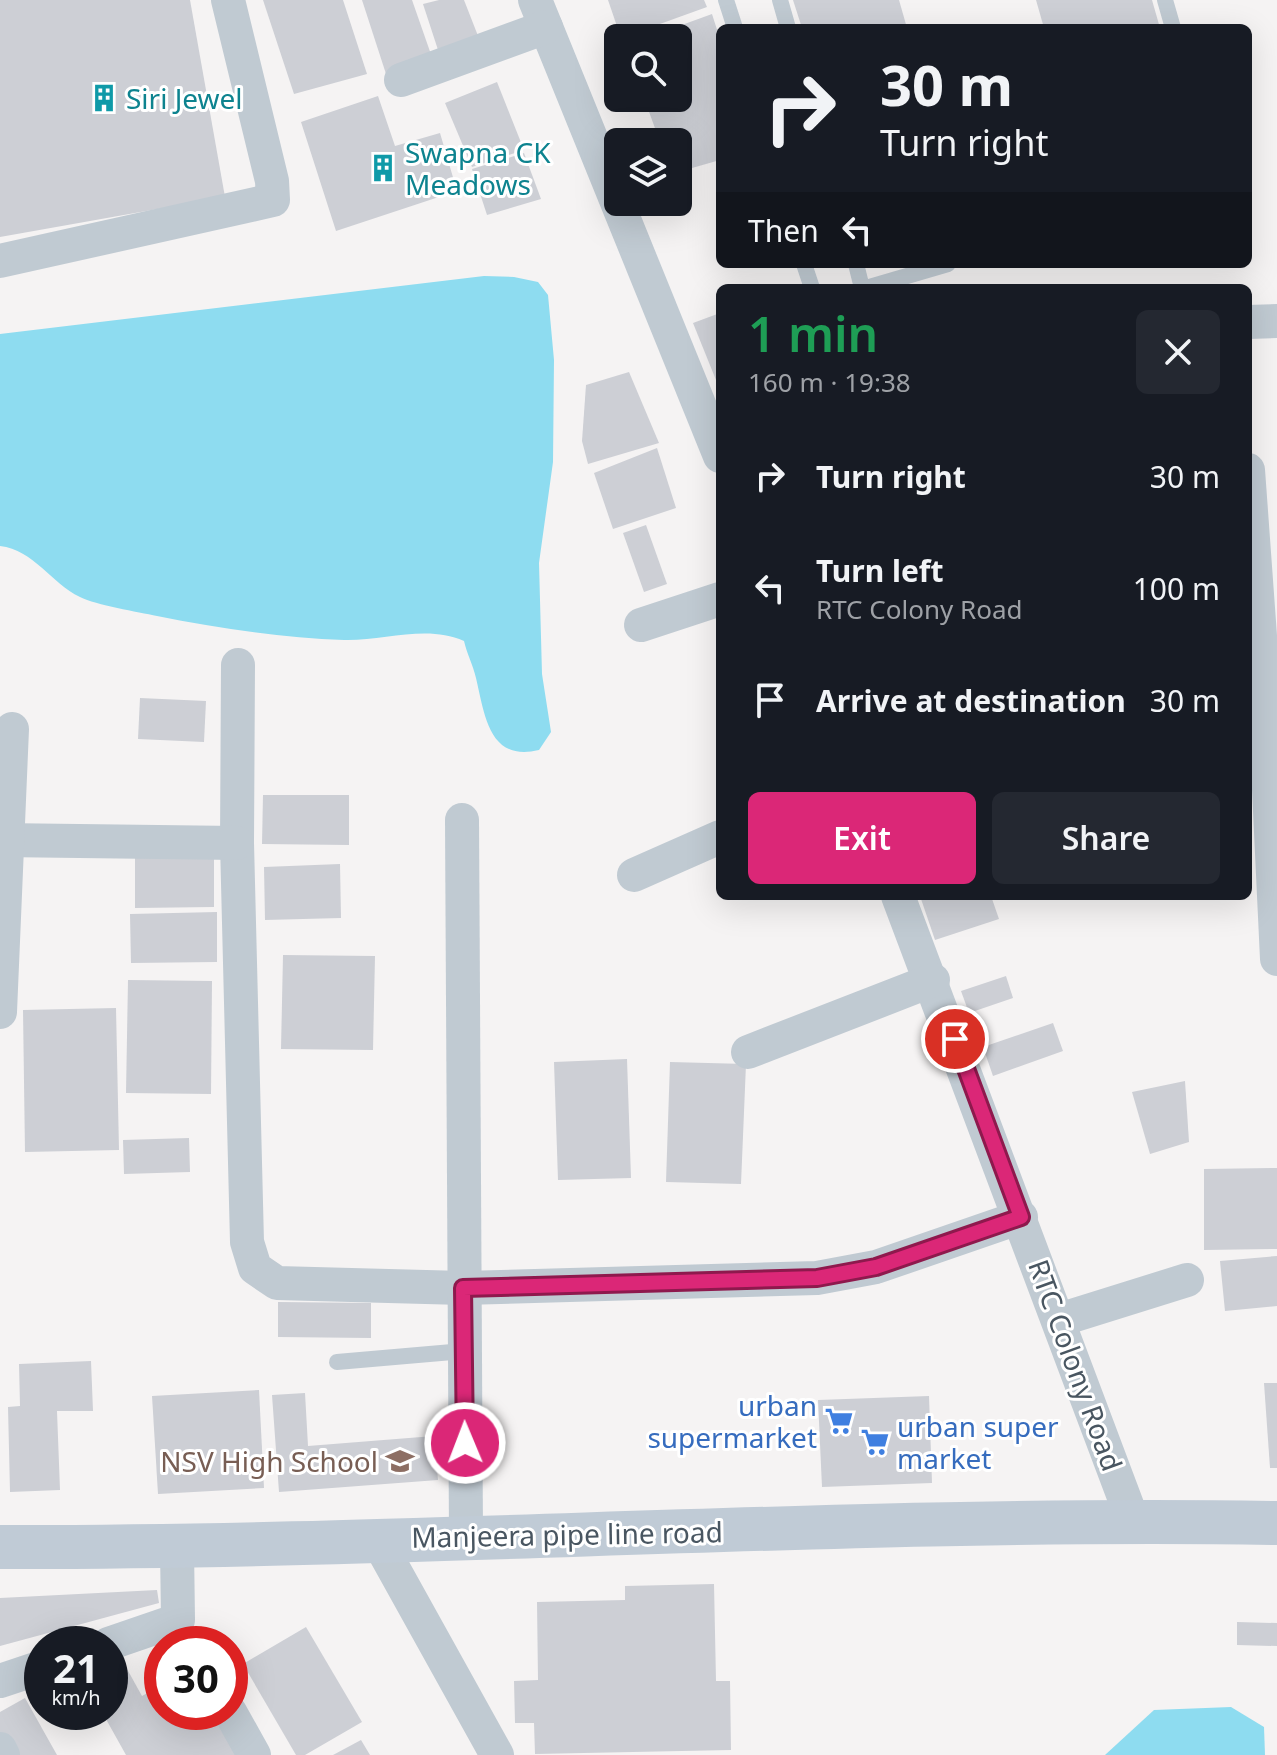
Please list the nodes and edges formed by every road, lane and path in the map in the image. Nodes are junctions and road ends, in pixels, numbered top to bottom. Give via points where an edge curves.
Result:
1 (228, 0) edge
2 (726, 0) edge
3 (780, 0) edge
4 (1165, 0) edge
5 (541, 14) edge
6 (734, 24) edge
7 (787, 24) edge
8 (1172, 24) edge
9 (401, 80) dead end
10 (0, 261) edge
11 (934, 268) edge
12 (878, 284) edge
13 (1277, 321) edge
14 (1252, 322) edge
15 (716, 446) edge
16 (1252, 511) edge
17 (716, 600) edge
18 (641, 625) dead end
19 (238, 665) dead end
20 (1271, 705) edge
21 (12, 729) dead end
22 (462, 820) dead end
23 (716, 839) edge
24 (3, 840) edge
25 (237, 843) junction
26 (634, 875) dead end
27 (900, 900) edge
28 (1277, 959) edge
29 (933, 980) junction
30 (0, 1012) edge
31 (748, 1052) dead end
32 (1021, 1217) junction
33 (1187, 1280) dead end
34 (463, 1288) junction
35 (1059, 1320) junction
36 (464, 1351) junction
37 (337, 1362) dead end
38 (1133, 1521) junction
39 (1277, 1523) edge
40 (466, 1536) junction
41 (377, 1539) junction
42 (0, 1547) edge
43 (177, 1548) junction
44 (184, 1626) edge
45 (24, 1673) edge
46 (0, 1681) edge
47 (240, 1730) edge
48 (0, 1749) edge
49 (3, 1755) edge
50 (254, 1755) edge
51 (497, 1755) edge

1 - 10 street via 273,200
2 - 6 lane
3 - 7 lane
4 - 8 lane
5 - 9 street
5 - 15 street
11 - 12 lane
13 - 14 street
16 - 20 street
17 - 18 street
19 - 25 street
20 - 28 street
21 - 24 street
22 - 34 street
23 - 26 street
24 - 25 street
24 - 30 street
25 - 34 street via 247,1242 255,1268 277,1283
27 - 29 street, RTC Colony Road
29 - 31 street
29 - 32 street, RTC Colony Road
32 - 34 street via 876,1267 817,1278
32 - 35 street, RTC Colony Road
33 - 35 street
34 - 36 street
35 - 38 street, RTC Colony Road
36 - 37 lane
36 - 40 street
38 - 39 main road, Manjeera pipe line road
38 - 40 main road, Manjeera pipe line road
40 - 41 main road, Manjeera pipe line road
41 - 43 main road, Manjeera pipe line road
41 - 51 street
42 - 43 main road, Manjeera pipe line road
43 - 44 street
45 - 46 street
47 - 50 street
48 - 49 street

